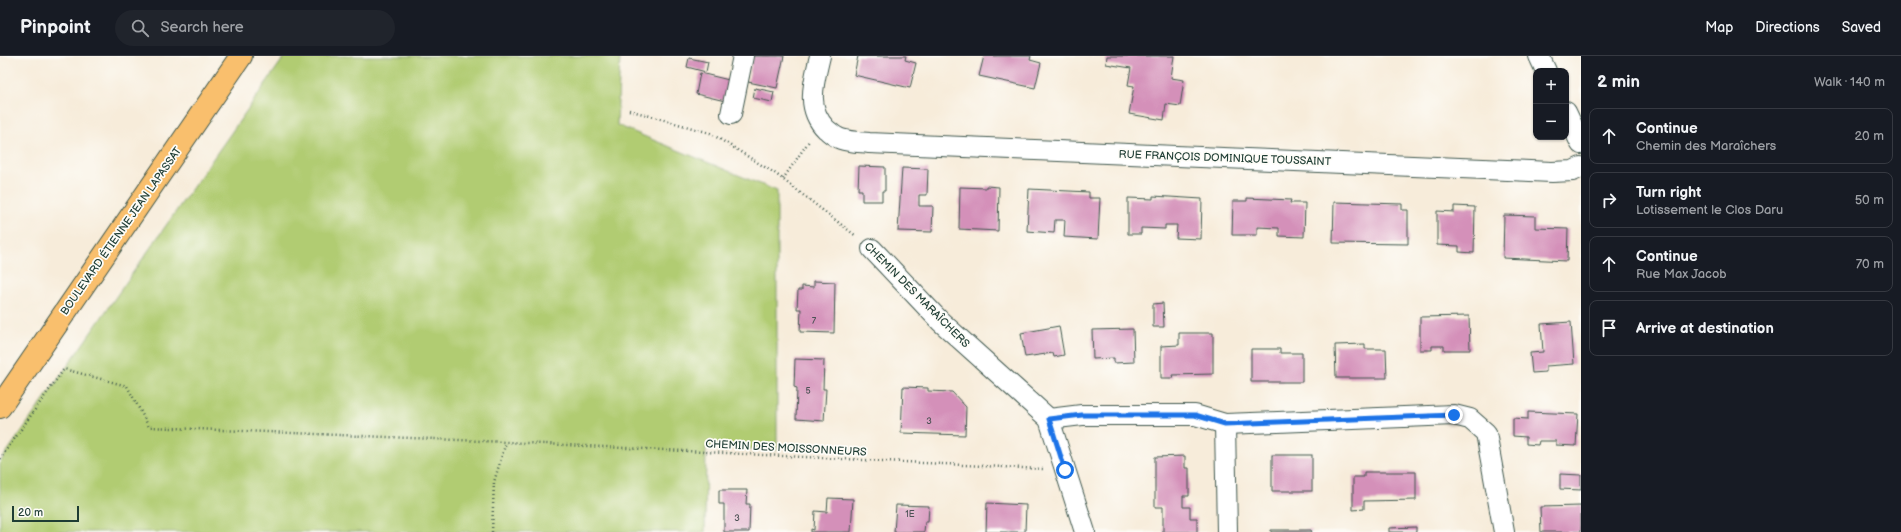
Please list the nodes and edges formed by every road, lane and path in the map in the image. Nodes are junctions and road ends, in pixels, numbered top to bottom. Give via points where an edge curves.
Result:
1 (241, 56) edge
2 (743, 56) edge
3 (820, 56) edge
4 (1539, 56) edge
5 (1545, 68) edge
6 (629, 110) dead end
7 (731, 114) dead end
8 (1569, 118) edge
9 (821, 124) junction
10 (1581, 144) edge
11 (1581, 168) edge
12 (783, 179) junction
13 (872, 249) joint
14 (0, 407) edge
15 (1049, 419) junction
16 (1225, 424) junction
17 (506, 442) junction
18 (0, 459) edge
19 (1065, 470) junction
20 (492, 532) edge
21 (1085, 532) edge
22 (1227, 532) edge
23 (1504, 532) edge

1 - 14 main road, BOULEVARD ÉTIENNE JEAN LAPASSAT
2 - 7 street
3 - 9 street via 812,101
4 - 5 street
6 - 12 path, CHEMIN DES MARAÎCHERS via 710,133
8 - 10 street
9 - 11 street, RUE FRANÇOIS DOMINIQUE TOUSSAINT via 834,136 843,140 869,143 1552,172
9 - 12 path
12 - 13 path, CHEMIN DES MARAÎCHERS
13 - 15 street, CHEMIN DES MARAÎCHERS via 940,321
15 - 16 street via 1082,415 1195,415
15 - 19 street
16 - 22 street
16 - 23 street via 1454,415 1470,419 1486,433
17 - 18 path, CHEMIN DES MOISSONNEURS via 149,427 127,386 64,369
17 - 19 path, CHEMIN DES MOISSONNEURS
17 - 20 path via 494,482
19 - 21 street

